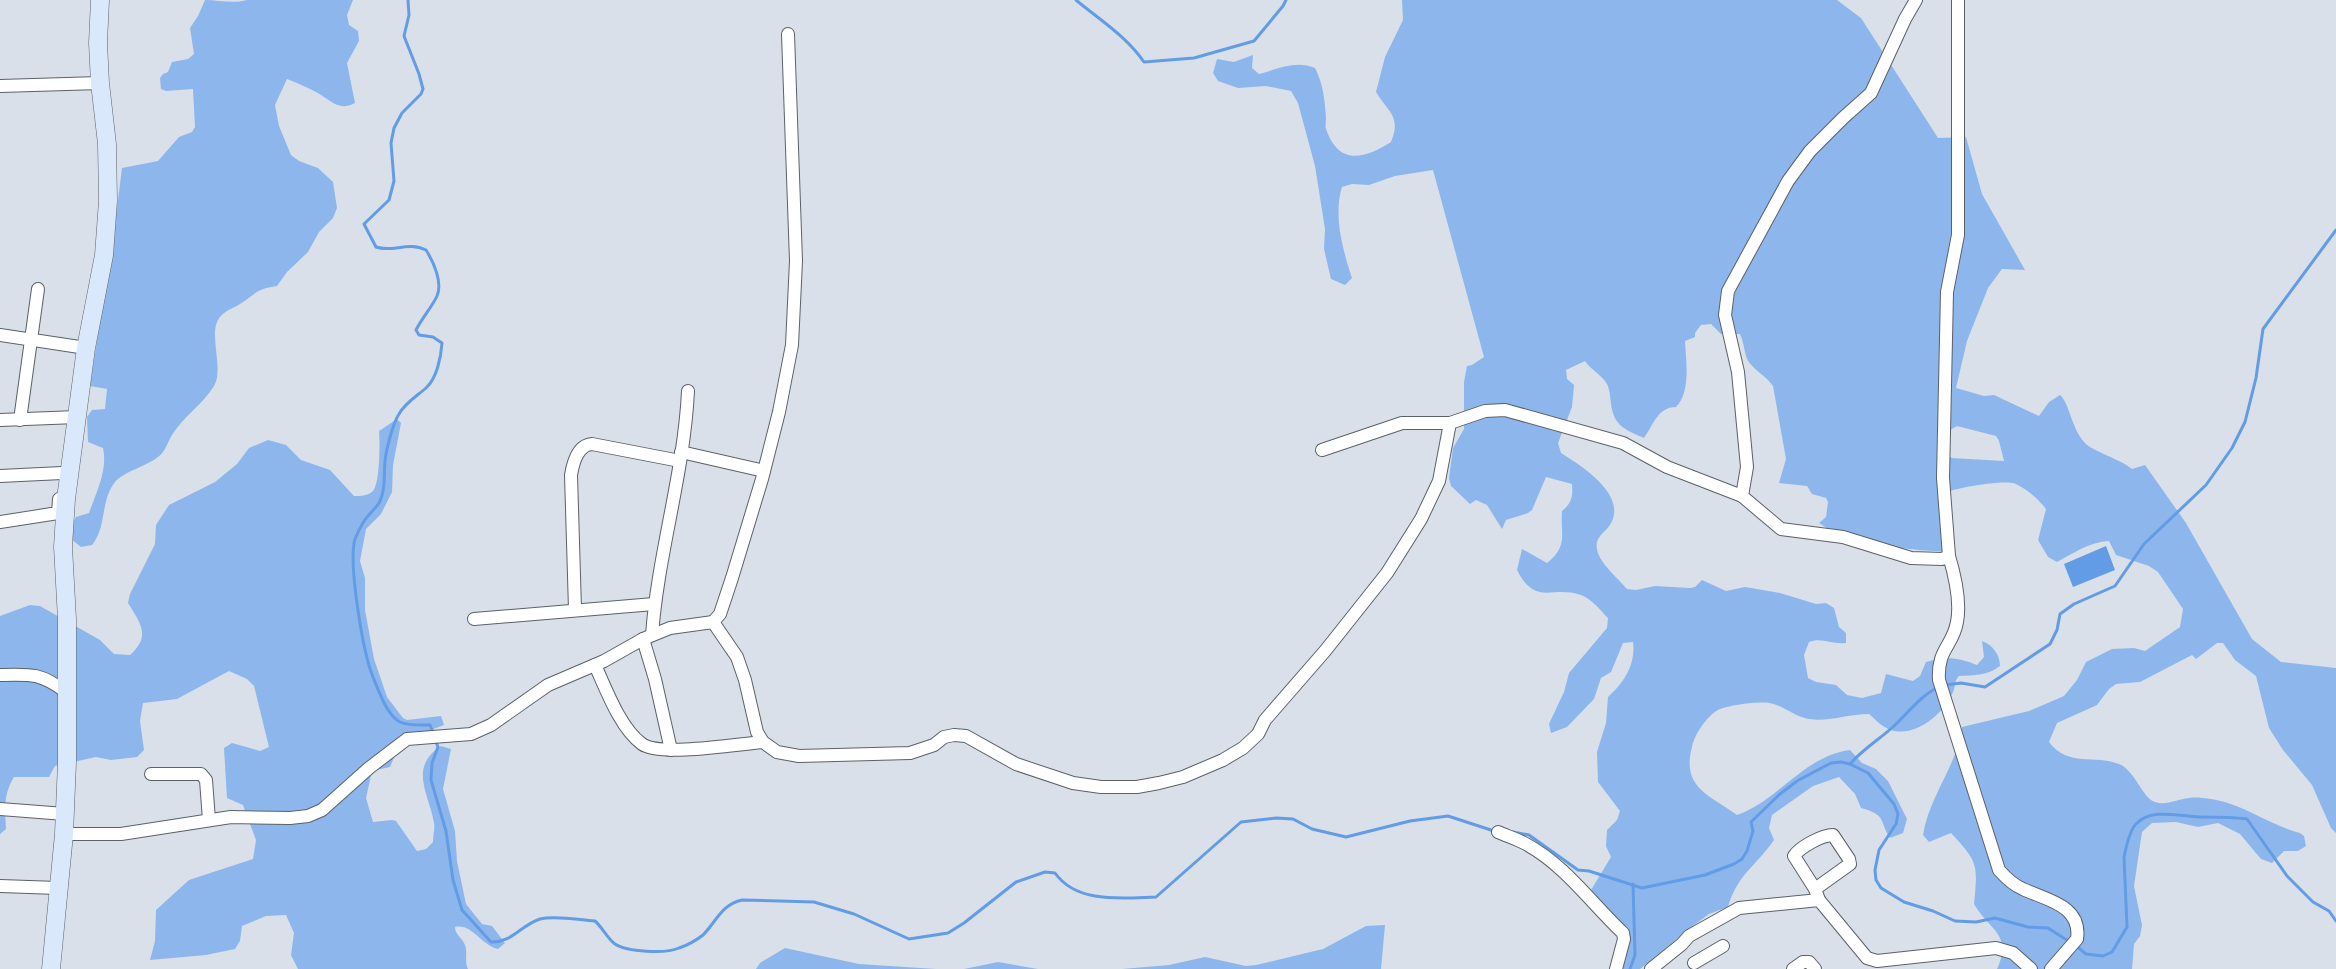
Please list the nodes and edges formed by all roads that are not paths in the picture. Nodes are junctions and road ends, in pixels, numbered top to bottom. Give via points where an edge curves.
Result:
1 (100, 0) edge
2 (1916, 0) edge
3 (1958, 0) edge
4 (788, 34) dead end
5 (100, 83) junction
6 (0, 86) edge
7 (38, 289) dead end
8 (0, 335) edge
9 (31, 340) junction
10 (86, 348) junction
11 (688, 392) dead end
12 (74, 417) junction
13 (0, 420) edge
14 (20, 420) junction
15 (1450, 424) junction
16 (1322, 450) dead end
17 (681, 457) junction
18 (764, 471) junction
19 (62, 473) junction
20 (0, 476) edge
21 (1742, 496) junction
22 (0, 522) edge
23 (1949, 556) junction
24 (654, 604) junction
25 (575, 609) junction
26 (474, 619) dead end
27 (714, 622) junction
28 (647, 637) junction
29 (595, 665) junction
30 (0, 675) edge
31 (66, 692) junction
32 (763, 742) junction
33 (671, 750) junction
34 (151, 774) dead end
35 (0, 809) edge
36 (65, 814) junction
37 (209, 820) junction
38 (1498, 832) dead end
39 (64, 834) junction
40 (0, 886) edge
41 (58, 888) junction
42 (1817, 894) junction
43 (1682, 944) junction
44 (1723, 946) dead end
45 (1696, 966) edge
46 (51, 969) edge
47 (1616, 969) edge
48 (1651, 969) edge
49 (1793, 969) edge
50 (1815, 969) edge
51 (2031, 969) edge
52 (2052, 969) edge

1 - 5 street
2 - 21 street via 1904,19 1872,94 1810,151 1793,174 1744,257 1728,291 1725,315 1738,372 1747,467
3 - 23 street via 1958,235 1947,292 1944,478
4 - 18 street via 796,261 792,344
5 - 6 street
5 - 10 street via 108,144 108,200 104,255
7 - 9 street
8 - 9 street
9 - 10 street
9 - 14 street
10 - 12 street
11 - 17 street
12 - 14 street
12 - 19 street
12 - 31 street via 63,547
13 - 14 street
15 - 16 street via 1402,424
15 - 21 street via 1485,411 1504,410 1623,443 1667,467
15 - 32 street via 1444,462 1433,496 1387,573 1265,720 1258,734 1223,760 1159,783 1101,787 1041,774 966,736 954,734 910,753 881,756 799,756 776,752
17 - 18 street
17 - 24 street
17 - 25 street via 592,444 581,450 571,475
18 - 27 street via 732,578 720,614
19 - 20 street
19 - 22 street via 58,513
21 - 23 street via 1781,529 1843,537 1911,558 1942,559
23 - 52 street via 1954,573 1957,623 1938,665 1939,680 1999,870 2006,880 2058,903 2073,915 2078,932 2074,943
24 - 25 street
24 - 28 street
25 - 26 street
27 - 28 street via 670,628
27 - 32 street via 737,657 757,732
28 - 29 street
28 - 33 street
29 - 33 street via 612,702 634,737 650,748
29 - 37 street via 548,685 491,726 471,734 400,742 322,810 290,818
30 - 31 street via 37,675
31 - 36 street
32 - 33 street
34 - 37 street via 200,774 204,777
35 - 36 street
36 - 39 street
37 - 39 street via 121,834
38 - 47 street via 1527,844 1547,858 1623,933
39 - 41 street
40 - 41 street
41 - 46 street
42 - 42 street via 1794,856 1826,835 1833,835 1850,864
42 - 43 street via 1739,908 1689,936
42 - 51 street via 1867,958 1878,960 1996,948 2014,953
43 - 45 street
43 - 48 street
44 - 45 street
49 - 50 street via 1809,962

